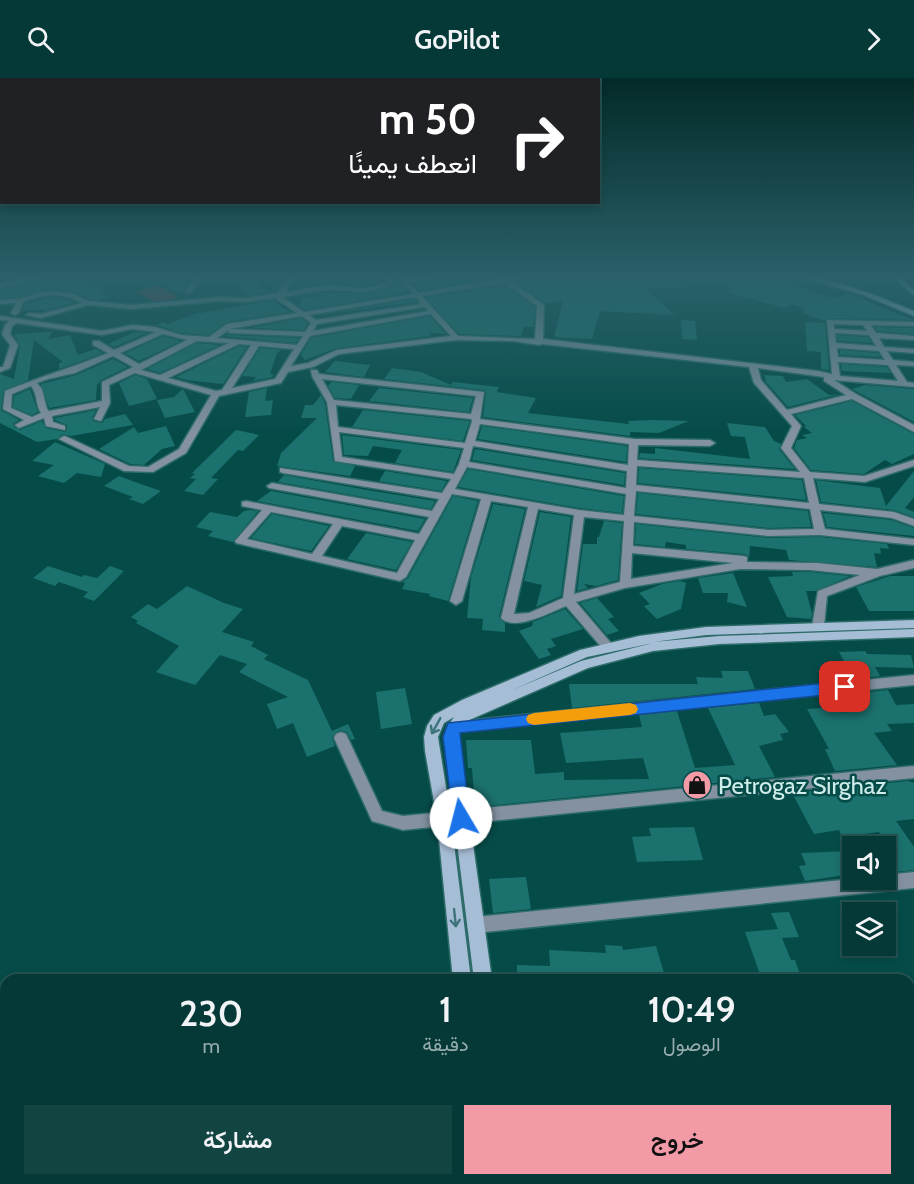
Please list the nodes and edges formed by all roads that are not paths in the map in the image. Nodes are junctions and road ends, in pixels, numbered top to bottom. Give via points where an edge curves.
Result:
1 (7, 330) edge
2 (85, 330) edge
3 (119, 330) edge
4 (148, 330) edge
5 (224, 330) joint
6 (310, 330) edge
7 (332, 330) edge
8 (449, 330) edge
9 (540, 330) edge
10 (869, 330) edge
11 (831, 331) joint
12 (162, 332) junction
13 (307, 334) junction
14 (872, 334) junction
15 (197, 338) junction
16 (212, 338) junction
17 (456, 338) junction
18 (914, 338) edge
19 (96, 343) dead end
20 (236, 343) junction
21 (539, 343) junction
22 (256, 344) junction
23 (832, 345) junction
24 (299, 347) junction
25 (882, 349) junction
26 (914, 351) edge
27 (113, 353) junction
28 (834, 359) junction
29 (892, 363) junction
30 (914, 364) edge
31 (310, 366) junction
32 (753, 366) junction
33 (136, 369) junction
34 (0, 370) edge
35 (285, 370) junction
36 (818, 373) junction
37 (316, 376) junction
38 (161, 378) junction
39 (836, 378) junction
40 (32, 382) junction
41 (904, 384) junction
42 (914, 385) edge
43 (221, 393) junction
44 (853, 396) junction
45 (331, 402) junction
46 (106, 403) junction
47 (786, 413) junction
48 (47, 414) junction
49 (30, 419) junction
50 (98, 419) dead end
51 (476, 419) junction
52 (19, 425) dead end
53 (62, 428) dead end
54 (334, 429) junction
55 (914, 429) edge
56 (64, 439) dead end
57 (634, 442) junction
58 (710, 443) dead end
59 (469, 445) junction
60 (914, 463) edge
61 (464, 464) junction
62 (633, 466) junction
63 (283, 470) dead end
64 (808, 476) junction
65 (457, 477) junction
66 (272, 486) dead end
67 (631, 490) junction
68 (447, 494) junction
69 (487, 497) junction
70 (246, 504) dead end
71 (534, 505) junction
72 (814, 506) junction
73 (268, 508) junction
74 (579, 513) junction
75 (436, 515) junction
76 (629, 519) junction
77 (339, 523) junction
78 (914, 523) edge
79 (820, 532) junction
80 (420, 538) junction
81 (914, 542) edge
82 (627, 549) junction
83 (314, 559) junction
84 (914, 564) edge
85 (817, 567) junction
86 (877, 573) junction
87 (625, 584) junction
88 (567, 600) junction
89 (456, 601) dead end
90 (914, 624) edge
91 (818, 626) junction
92 (914, 633) edge
93 (607, 646) junction
94 (914, 680) edge
95 (454, 727) junction
96 (341, 738) dead end
97 (914, 772) edge
98 (461, 818) junction
99 (444, 819) junction
100 (914, 880) edge
101 (475, 925) junction
102 (461, 974) edge
103 (482, 974) edge

1 - 34 street via 6,334 14,345 6,368
2 - 3 street via 102,333
4 - 12 street
5 - 13 street
5 - 16 street
6 - 13 street
7 - 13 street
8 - 17 street
9 - 21 street
10 - 14 street
11 - 14 street
11 - 23 street
12 - 15 street
12 - 27 street
13 - 24 street
14 - 18 street
14 - 25 street
15 - 16 street
15 - 33 street
16 - 20 street
17 - 21 street
17 - 31 street via 337,352
19 - 27 street
20 - 22 street
20 - 38 street
21 - 32 street
22 - 24 street
22 - 43 street
23 - 25 street
23 - 28 street
24 - 35 street
25 - 26 street
25 - 29 street
27 - 33 street
27 - 40 street via 72,371
28 - 29 street
28 - 39 street
29 - 30 street
29 - 41 street
31 - 35 street
31 - 37 street
32 - 36 street
32 - 47 street via 757,381
33 - 38 street
33 - 46 street via 105,384
35 - 43 street via 278,381
36 - 39 street
36 - 44 street
37 - 45 street
37 - 51 street via 481,394
38 - 43 street
39 - 41 street
40 - 48 street
40 - 49 street via 8,393 7,409
41 - 42 street
43 - 56 street via 183,451 150,470 127,469
44 - 47 street
44 - 55 street
45 - 51 street
45 - 54 street
46 - 48 street
46 - 50 street
47 - 64 street via 797,426 786,448
48 - 49 street
48 - 53 street via 49,424
49 - 52 street
51 - 57 street
51 - 59 street
54 - 59 street
54 - 65 street via 338,459
57 - 58 street
57 - 62 street
59 - 61 street
59 - 62 street
60 - 64 street via 865,479
61 - 65 street
61 - 67 street
62 - 64 street
62 - 67 street
63 - 68 street
64 - 72 street
65 - 68 street
66 - 75 street
67 - 72 street
67 - 76 street
68 - 69 street
68 - 75 street
69 - 71 street
69 - 89 street
70 - 73 street
71 - 74 street
71 - 88 street via 507,618 531,617
72 - 78 street via 894,514
72 - 79 street
73 - 77 street
73 - 83 street via 240,541
74 - 76 street
74 - 88 street
75 - 80 street
76 - 79 street via 768,533
76 - 82 street
77 - 80 street
77 - 83 street
79 - 81 street
80 - 83 street via 400,577
82 - 85 street
82 - 87 street
84 - 86 street
85 - 86 street
85 - 87 street via 740,565
86 - 91 street via 822,594
87 - 88 street
88 - 93 street
90 - 91 street
91 - 93 street via 706,631
92 - 95 street via 719,640 644,649 558,675 462,717
93 -> 99 street via 562,662 439,719 431,737
94 - 95 street
95 - 98 street via 451,737
96 - 99 street via 376,816 403,823
97 - 98 street
98 - 99 street
98 - 101 street
99 -> 102 street
100 - 101 street
101 - 103 street

